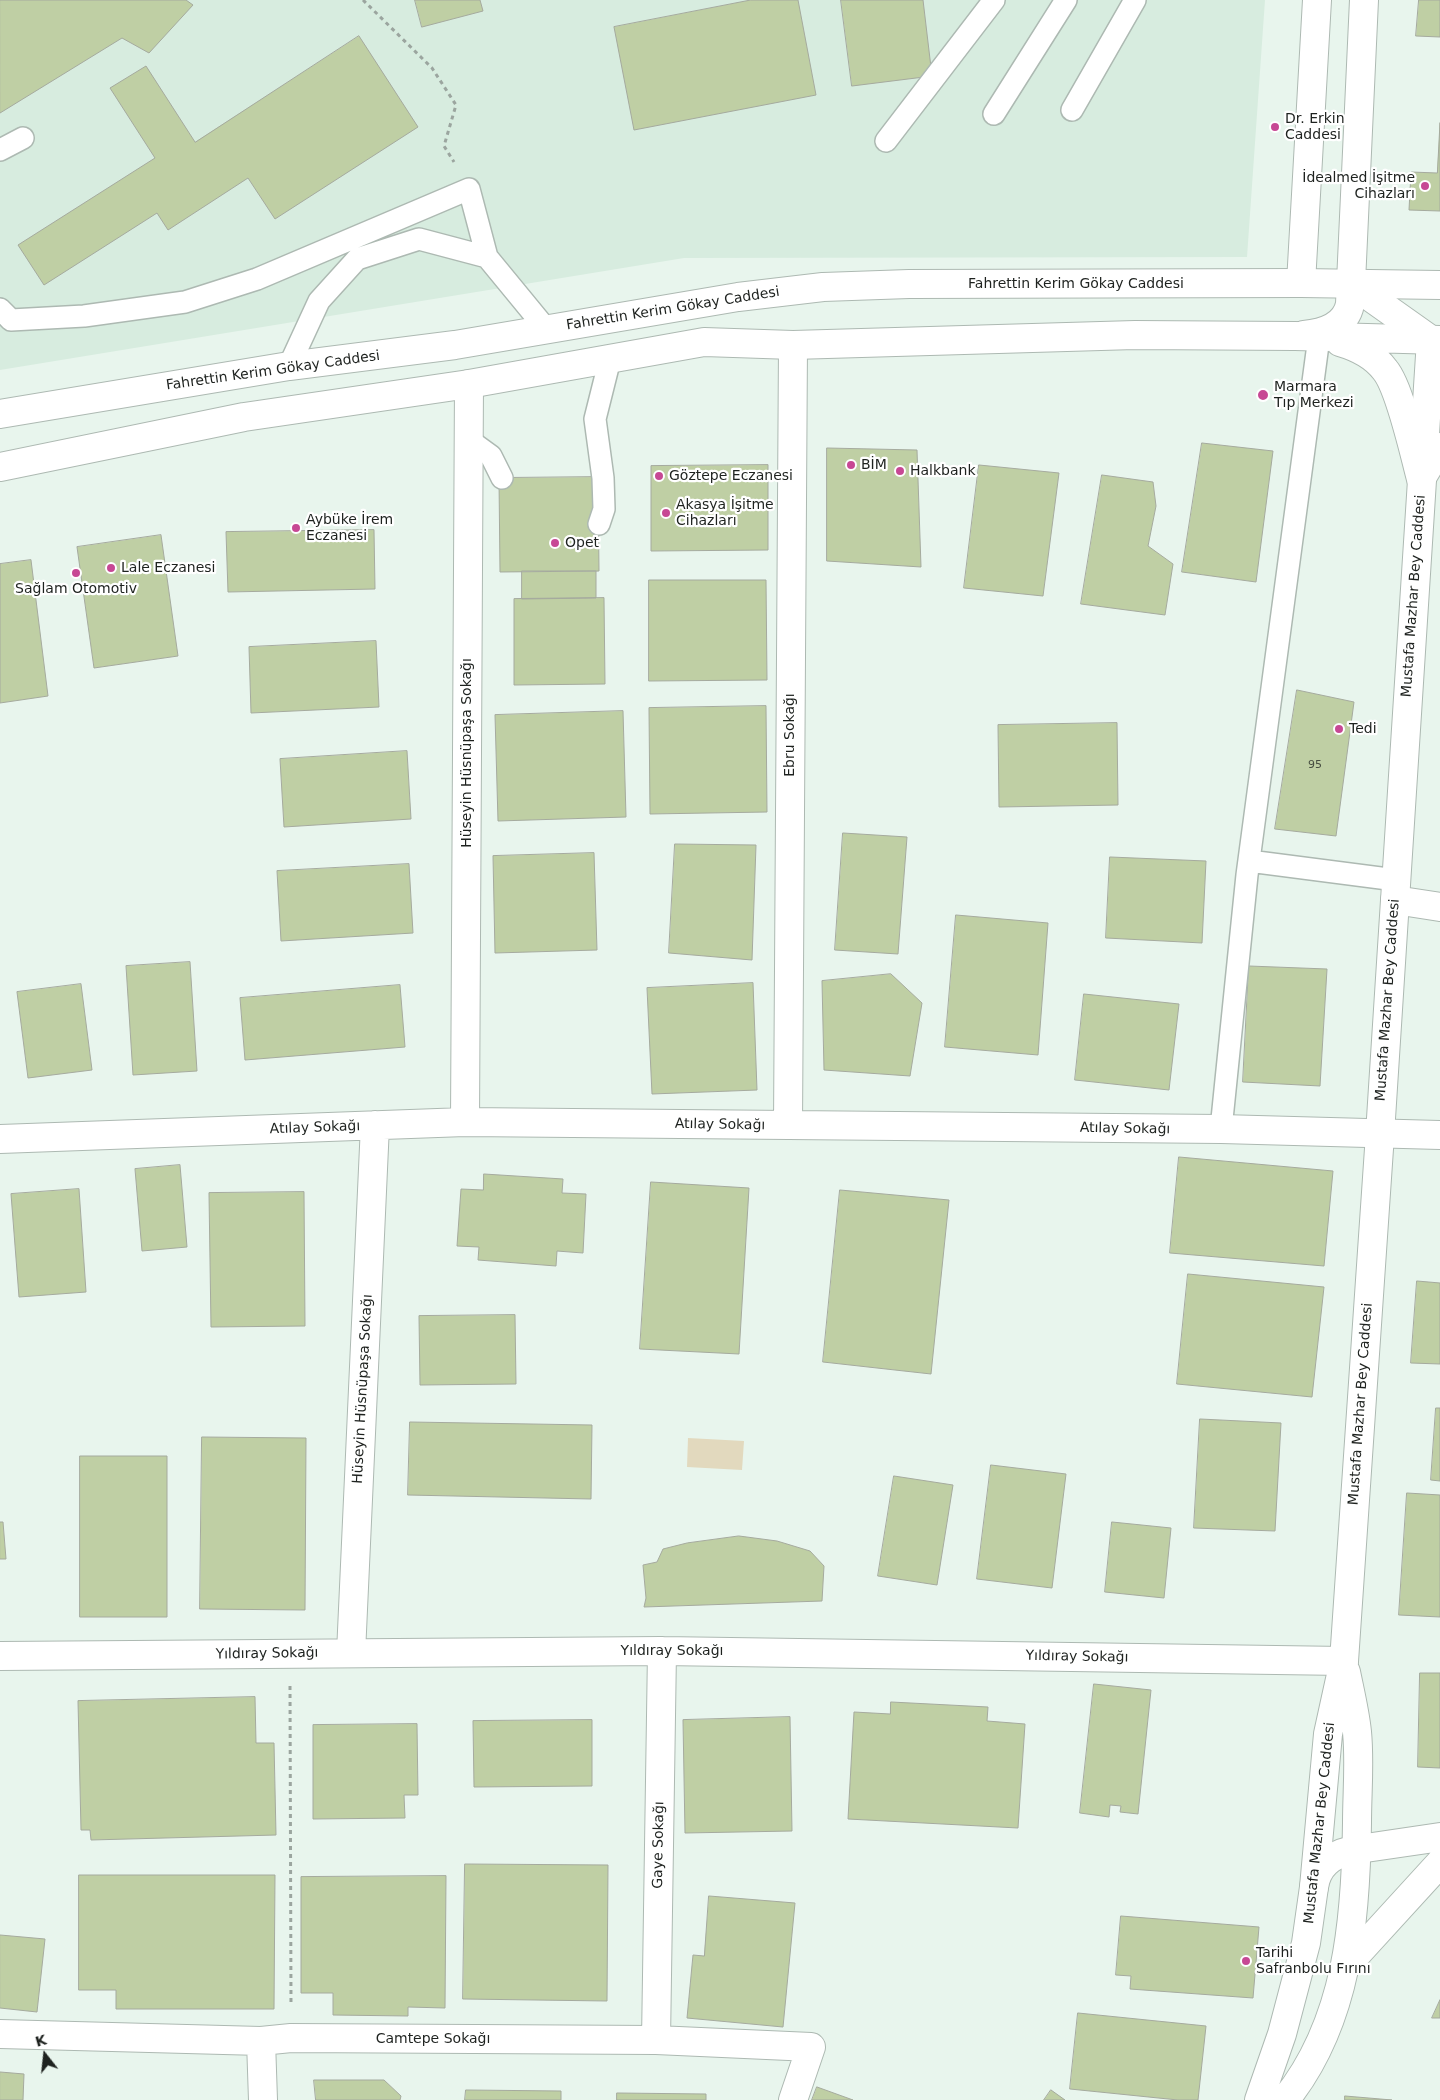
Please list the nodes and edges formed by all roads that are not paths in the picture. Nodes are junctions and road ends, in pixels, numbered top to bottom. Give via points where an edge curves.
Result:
1 (994, 0) edge
2 (1066, 0) edge
3 (1135, 0) edge
4 (1317, 0) edge
5 (1364, 0) edge
6 (1072, 110) dead end
7 (994, 114) dead end
8 (23, 138) dead end
9 (886, 141) dead end
10 (0, 150) edge
11 (487, 257) junction
12 (1301, 283) junction
13 (1352, 284) junction
14 (1440, 285) edge
15 (0, 309) edge
16 (547, 330) junction
17 (1307, 337) junction
18 (1435, 340) edge
19 (793, 345) junction
20 (610, 359) junction
21 (289, 366) junction
22 (469, 384) junction
23 (0, 414) edge
24 (469, 440) junction
25 (1440, 447) edge
26 (0, 467) edge
27 (502, 478) dead end
28 (1421, 479) junction
29 (599, 524) dead end
30 (1249, 861) junction
31 (1395, 890) junction
32 (1440, 906) edge
33 (465, 1122) junction
34 (375, 1125) junction
35 (788, 1125) junction
36 (1221, 1129) junction
37 (1380, 1134) junction
38 (1440, 1135) edge
39 (0, 1139) edge
40 (662, 1651) junction
41 (352, 1653) junction
42 (0, 1656) edge
43 (1344, 1661) junction
44 (1440, 1837) edge
45 (1356, 1850) junction
46 (1440, 1863) edge
47 (1314, 1887) junction
48 (1345, 1967) junction
49 (0, 2034) edge
50 (656, 2040) junction
51 (261, 2041) junction
52 (263, 2100) edge
53 (793, 2100) edge
54 (1259, 2100) edge
55 (1285, 2100) edge

1 - 9 lane
2 - 7 lane
3 - 6 lane
4 - 12 street
5 - 13 street
8 - 10 lane
11 - 15 lane via 468,189 257,279 185,302 84,316 11,320
11 - 16 lane
11 - 21 lane via 420,238 357,259 319,302
12 - 13 street, Fahrettin Kerim Gökay Caddesi
12 - 16 street, Fahrettin Kerim Gökay Caddesi via 852,285 783,290
13 - 14 street, Fahrettin Kerim Gökay Caddesi
13 - 17 street via 1349,309 1342,322
13 - 18 street
16 - 21 street, Fahrettin Kerim Gökay Caddesi
17 - 18 street
17 - 19 street via 1135,335
17 - 28 street via 1333,339 1355,347 1384,368 1396,393
17 - 30 lane
18 - 28 street, Mustafa Mazhar Bey Caddesi
19 - 20 street via 704,342
19 - 35 street, Ebru Sokağı
20 - 22 street
20 - 29 lane via 595,419 604,501
21 - 23 street, Fahrettin Kerim Gökay Caddesi
22 - 24 street, Hüseyin Hüsnüpaşa Sokağı
22 - 26 street via 244,417
24 - 27 lane via 490,456
24 - 33 street, Hüseyin Hüsnüpaşa Sokağı
25 - 28 street
28 - 31 street, Mustafa Mazhar Bey Caddesi
30 - 31 lane
30 - 36 lane
31 - 32 street
31 - 37 street, Mustafa Mazhar Bey Caddesi
33 - 34 street, Atılay Sokağı
33 - 35 street, Atılay Sokağı
34 - 39 street, Atılay Sokağı
34 - 41 street, Hüseyin Hüsnüpaşa Sokağı
35 - 36 street, Atılay Sokağı
36 - 37 street, Atılay Sokağı
37 - 38 street, Atılay Sokağı
37 - 43 street, Mustafa Mazhar Bey Caddesi
40 - 41 street, Yıldıray Sokağı
40 - 43 street, Yıldıray Sokağı
40 - 50 street, Gaye Sokağı
41 - 42 street, Yıldıray Sokağı
43 - 45 street, Mustafa Mazhar Bey Caddesi via 1357,1733
43 - 47 street, Mustafa Mazhar Bey Caddesi via 1328,1734
44 - 45 street
45 - 47 street via 1344,1852 1328,1861 1318,1872
45 - 48 street, Mustafa Mazhar Bey Caddesi via 1352,1928
46 - 48 street
47 - 54 street, Mustafa Mazhar Bey Caddesi via 1297,1981
48 - 55 street, Mustafa Mazhar Bey Caddesi via 1315,2053
49 - 51 street, Camtepe Sokağı
50 - 51 street, Camtepe Sokağı via 290,2038
50 - 53 street, Camtepe Sokağı via 811,2047
51 - 52 street

